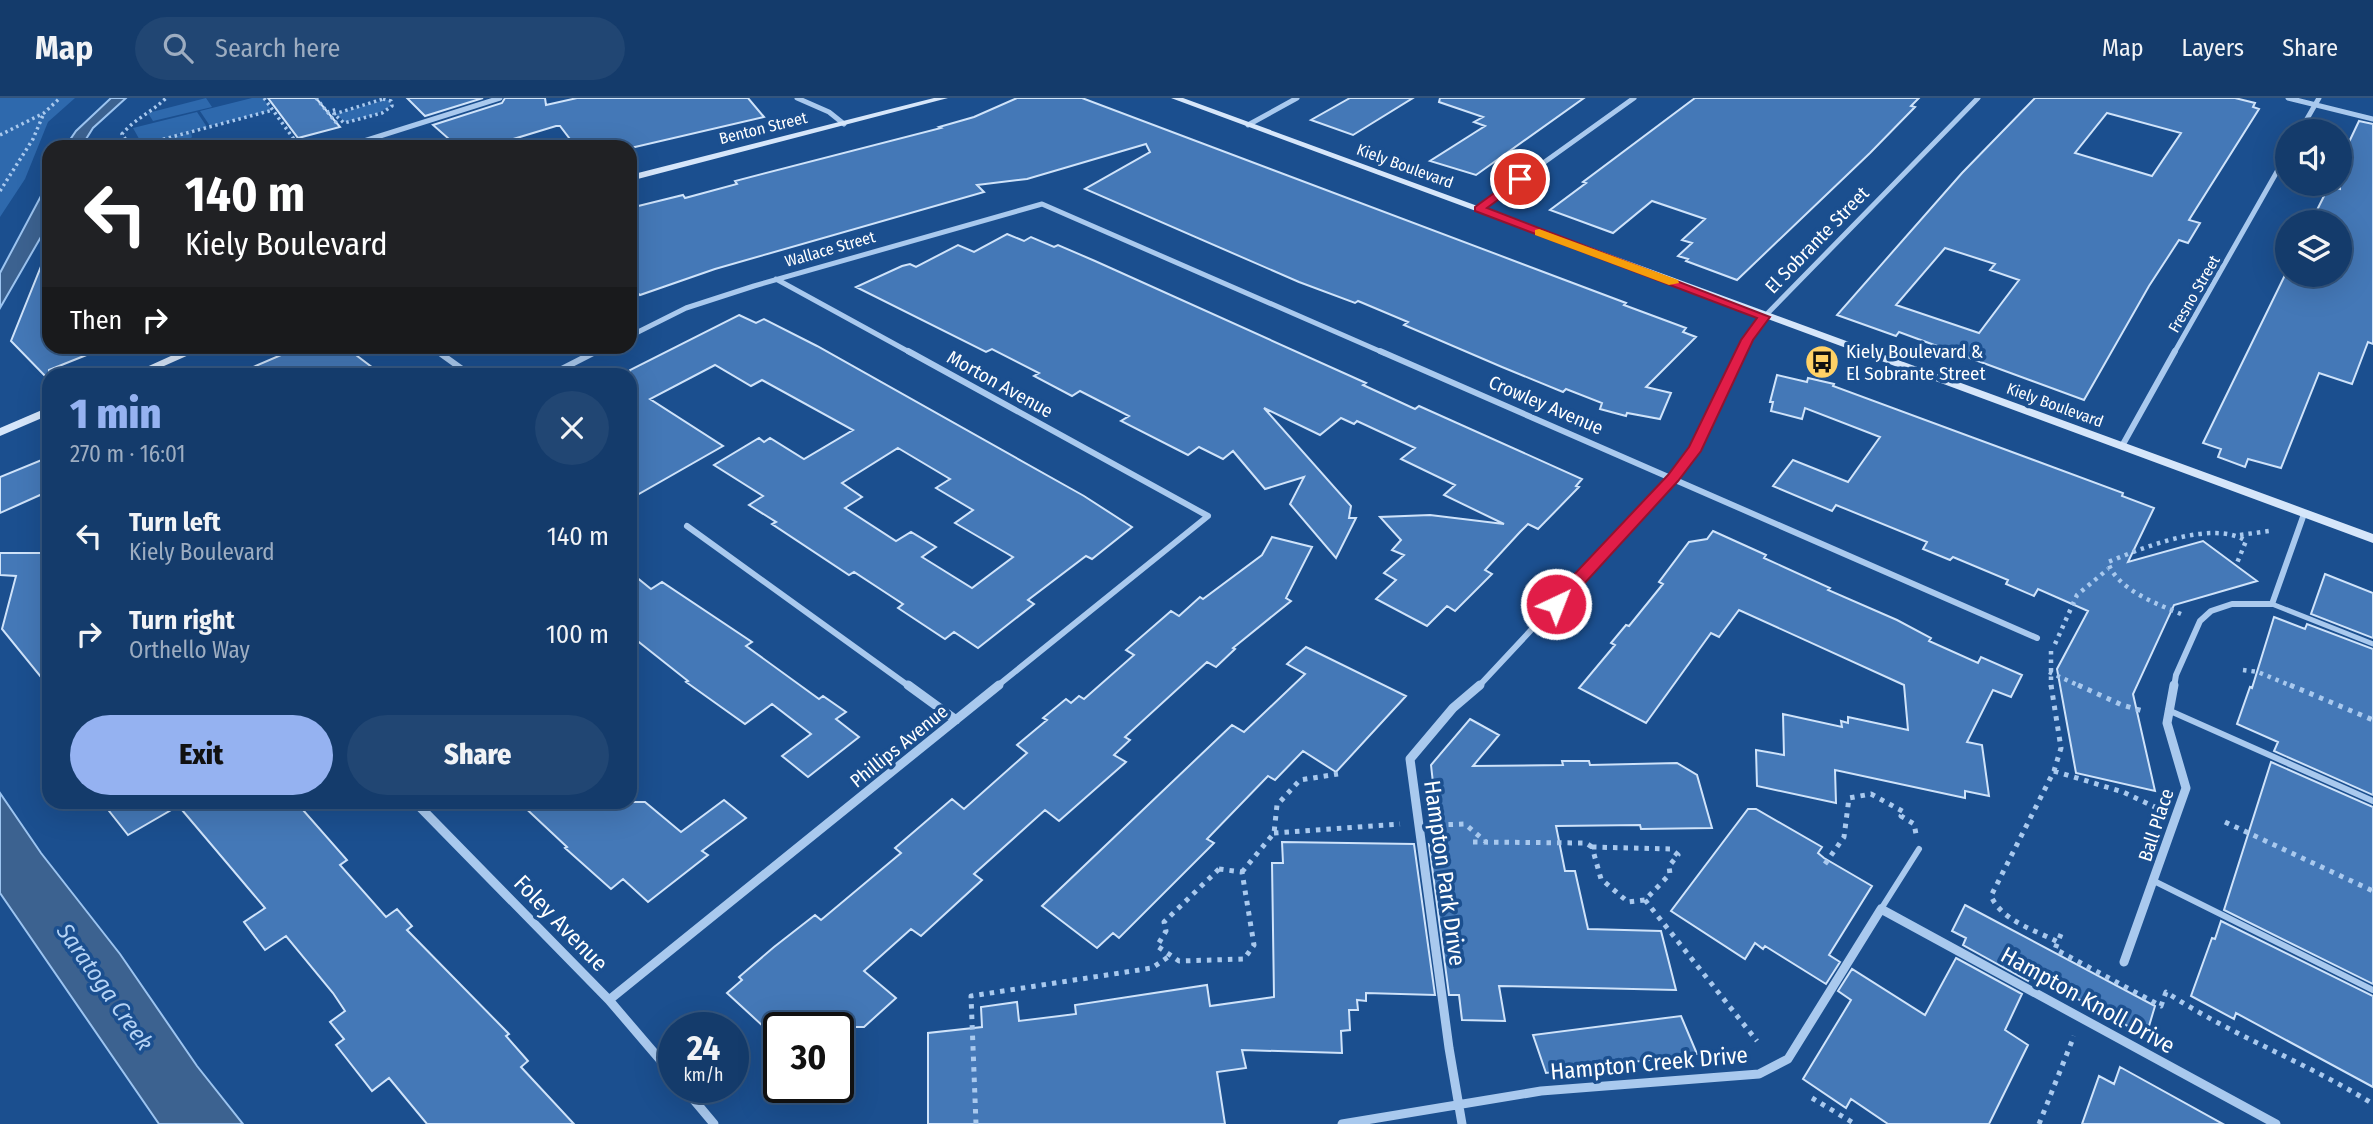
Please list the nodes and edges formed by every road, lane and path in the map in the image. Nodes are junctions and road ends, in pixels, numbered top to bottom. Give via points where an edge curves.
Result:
1 (60, 98) edge
2 (166, 98) edge
3 (264, 98) edge
4 (316, 98) edge
5 (380, 98) edge
6 (500, 98) edge
7 (797, 98) edge
8 (944, 98) edge
9 (1175, 98) edge
10 (1297, 98) edge
11 (1634, 98) edge
12 (1978, 98) edge
13 (2288, 98) edge
14 (2319, 98) edge
15 (2315, 105) junction
16 (273, 110) junction
17 (327, 112) junction
18 (44, 113) junction
19 (371, 117) joint
20 (2307, 119) edge
21 (2373, 119) edge
22 (844, 124) junction
23 (338, 125) dead end
24 (1248, 125) junction
25 (0, 135) edge
26 (307, 139) dead end
27 (125, 140) edge
28 (158, 140) edge
29 (295, 140) edge
30 (303, 140) edge
31 (367, 140) edge
32 (2275, 174) edge
33 (637, 176) edge
34 (0, 191) edge
35 (1042, 204) joint
36 (1479, 209) junction
37 (776, 279) junction
38 (1764, 317) junction
39 (637, 332) edge
40 (185, 354) edge
41 (441, 354) edge
42 (592, 354) edge
43 (151, 368) edge
44 (461, 368) edge
45 (564, 368) edge
46 (42, 414) edge
47 (0, 432) edge
48 (2122, 446) junction
49 (1673, 478) junction
50 (2304, 513) junction
51 (1209, 516) joint
52 (687, 526) dead end
53 (2269, 531) dead end
54 (2239, 535) junction
55 (2373, 538) edge
56 (2237, 563) dead end
57 (2108, 569) junction
58 (2272, 604) junction
59 (2181, 614) dead end
60 (2037, 638) dead end
61 (2373, 644) edge
62 (2243, 670) dead end
63 (2049, 672) junction
64 (1488, 678) joint
65 (2143, 710) dead end
66 (2168, 710) junction
67 (956, 720) junction
68 (2373, 720) edge
69 (2054, 771) junction
70 (1338, 774) dead end
71 (2373, 801) edge
72 (2157, 808) dead end
73 (422, 809) edge
74 (2225, 822) dead end
75 (1401, 824) dead end
76 (1914, 824) dead end
77 (1438, 825) dead end
78 (1274, 833) junction
79 (1473, 842) dead end
80 (1487, 842) junction
81 (1592, 847) junction
82 (1919, 849) dead end
83 (1825, 864) dead end
84 (1242, 872) junction
85 (2154, 881) junction
86 (2373, 891) edge
87 (1645, 900) junction
88 (1881, 909) junction
89 (2058, 942) dead end
90 (1171, 955) junction
91 (2124, 962) dead end
92 (2373, 990) edge
93 (2166, 992) dead end
94 (609, 1000) junction
95 (2075, 1032) dead end
96 (1757, 1041) dead end
97 (658, 1057) edge
98 (1812, 1098) dead end
99 (696, 1103) edge
100 (1460, 1103) junction
101 (2373, 1104) edge
102 (1363, 1122) edge
103 (714, 1124) edge
104 (976, 1124) edge
105 (1342, 1124) edge
106 (1462, 1124) edge
107 (1855, 1124) edge
108 (2039, 1124) edge
109 (2276, 1124) edge

1 - 18 path
2 - 27 path via 136,118 121,134
3 - 16 path
4 - 17 path
5 - 17 path
6 - 31 street
7 - 22 street via 829,111
8 - 22 main road, Benton Street
9 - 24 main road, Kiely Boulevard
10 - 24 street
11 - 36 street
12 - 38 street, El Sobrante Street
13 - 15 street
14 - 15 street
15 - 20 street
15 - 21 street
16 - 28 path
16 - 29 path
17 - 23 path
18 - 25 path
18 - 34 path
19 - 19 path via 344,123 334,114 383,99 391,101 390,108
22 - 33 main road, Benton Street
24 - 36 main road, Kiely Boulevard
26 - 30 path
32 - 48 street, Fresno Street
35 - 37 street, Wallace Street
35 - 49 street, Crowley Avenue
36 - 38 main road, Kiely Boulevard
37 - 39 street, Wallace Street via 686,308
37 - 51 street, Morton Avenue
38 - 48 main road, Kiely Boulevard
38 - 49 street, El Sobrante Street via 1747,340 1696,447
40 - 43 main road
41 - 44 street
42 - 45 street
46 - 47 main road
48 - 50 main road, Kiely Boulevard
49 - 60 street, Crowley Avenue
49 - 64 street, El Sobrante Street
50 - 55 main road, Kiely Boulevard
50 - 58 street
51 - 67 street, Phillips Avenue
52 - 67 street
53 - 54 path
54 - 56 path via 2246,541
54 - 57 path via 2161,542 2108,562
57 - 59 path via 2125,585
57 - 63 path via 2074,600 2051,649
58 - 61 lane
58 - 66 street, Ball Place via 2232,604 2211,611 2200,621 2176,675
62 - 68 path via 2258,672
63 - 65 path
63 - 69 path via 2061,748
64 - 100 street, Hampton Park Drive via 1452,708 1410,759
66 - 71 lane
66 - 85 street, Ball Place via 2167,723 2186,788
67 - 94 street, Phillips Avenue
69 - 72 path via 2123,792
69 - 89 path via 1991,896 2002,912
70 - 78 path via 1300,780 1277,805
73 - 94 street, Foley Avenue
74 - 86 path
75 - 78 path
76 - 83 path via 1901,816 1904,812 1871,794 1849,798 1844,837
77 - 80 path via 1465,824
78 - 84 path
79 - 80 path
80 - 81 path via 1586,843
81 - 87 path via 1601,879 1628,902
81 - 87 path via 1671,849 1678,855 1669,866 1671,874
82 - 88 lane
84 - 90 path via 1219,869 1164,922 1167,931 1157,946
84 - 90 path via 1254,944 1244,959 1179,961
85 - 91 street, Ball Place
85 - 92 lane
87 - 96 path
88 - 100 street, Hampton Creek Drive via 1788,1059 1759,1073 1541,1091
88 - 109 street, Hampton Knoll Drive
90 - 104 path via 1152,968 971,996
93 - 101 path via 2210,1022 2311,1068
94 - 97 street, Foley Avenue
95 - 108 path
98 - 107 path
99 - 103 street
100 - 102 street, Hampton Creek Drive
100 - 106 street
102 - 105 street, Hampton Creek Drive

